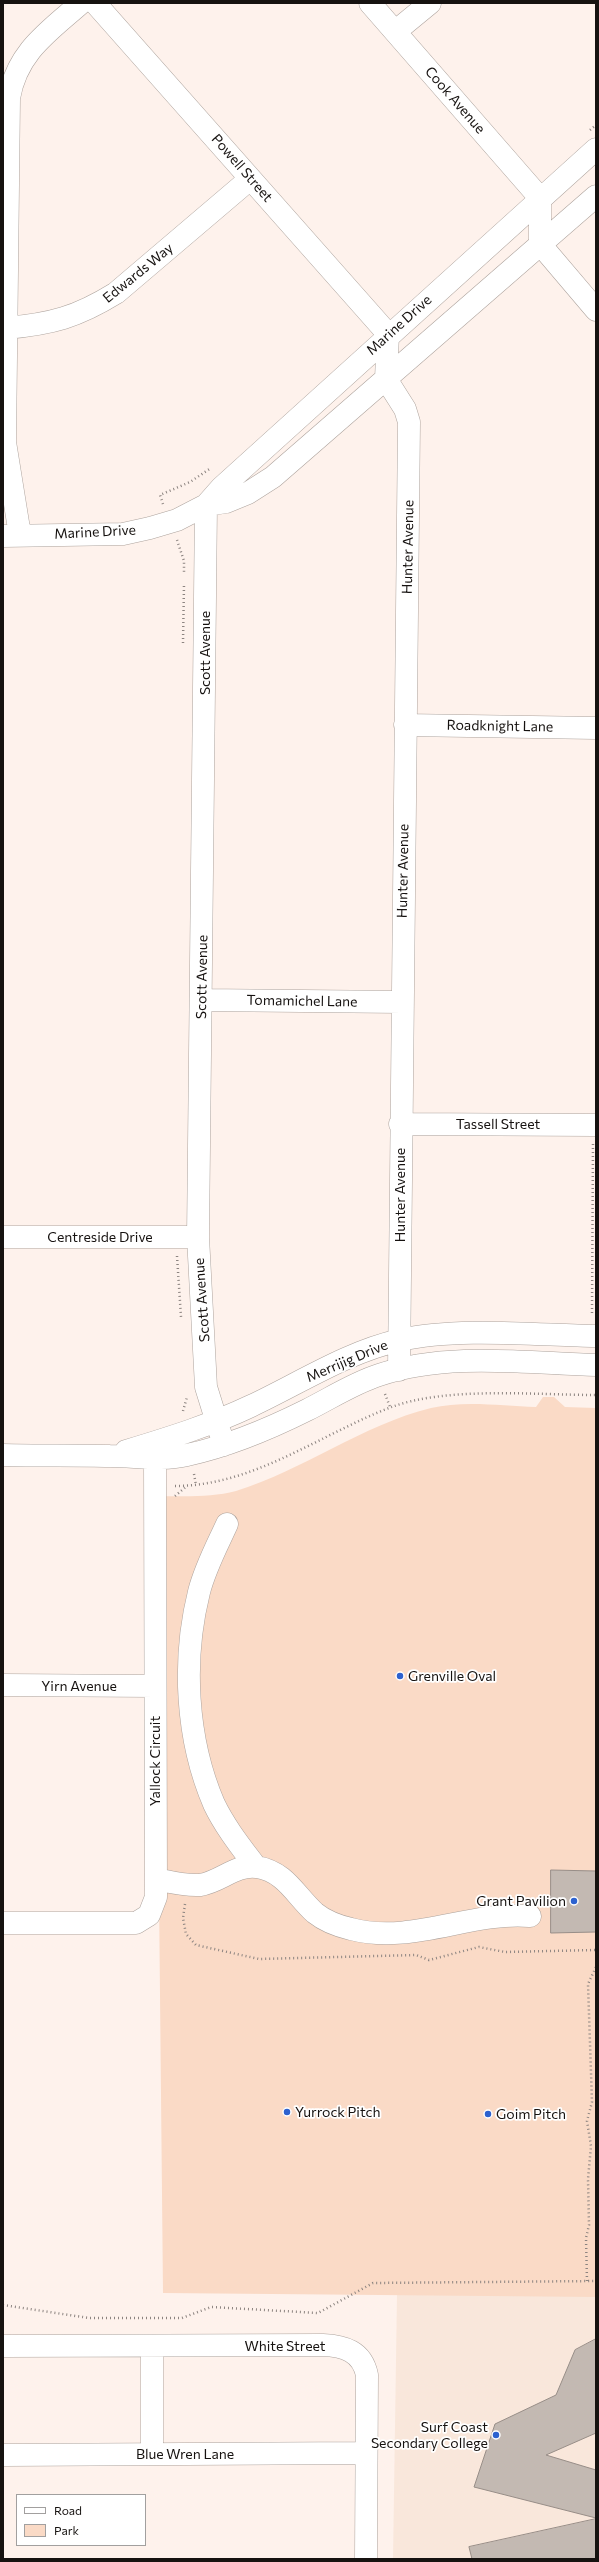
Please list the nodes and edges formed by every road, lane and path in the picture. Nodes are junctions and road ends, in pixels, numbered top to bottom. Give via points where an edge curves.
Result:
1 (81, 3) edge
2 (95, 3) edge
3 (370, 3) edge
4 (430, 3) edge
5 (396, 32) junction
6 (596, 125) edge
7 (590, 142) edge
8 (250, 179) junction
9 (596, 196) edge
10 (540, 198) junction
11 (540, 244) junction
12 (596, 310) edge
13 (6, 328) junction
14 (388, 334) junction
15 (386, 379) junction
16 (216, 465) dead end
17 (206, 505) junction
18 (170, 522) junction
19 (12, 535) edge
20 (183, 647) dead end
21 (405, 724) junction
22 (596, 728) edge
23 (202, 1000) junction
24 (402, 1002) junction
25 (400, 1124) junction
26 (594, 1125) edge
27 (3, 1236) edge
28 (188, 1237) junction
29 (592, 1313) dead end
30 (182, 1320) dead end
31 (596, 1336) edge
32 (399, 1340) junction
33 (596, 1365) edge
34 (399, 1370) junction
35 (596, 1395) edge
36 (187, 1396) dead end
37 (185, 1410) dead end
38 (215, 1421) junction
39 (224, 1445) junction
40 (3, 1456) edge
41 (112, 1456) junction
42 (154, 1458) junction
43 (155, 1486) junction
44 (187, 1486) junction
45 (172, 1500) dead end
46 (227, 1524) dead end
47 (3, 1685) edge
48 (155, 1686) junction
49 (256, 1867) junction
50 (156, 1879) junction
51 (188, 1885) junction
52 (530, 1916) dead end
53 (3, 1923) edge
54 (596, 1950) edge
55 (596, 1968) edge
56 (587, 2281) junction
57 (596, 2281) edge
58 (3, 2305) edge
59 (3, 2346) edge
60 (152, 2346) junction
61 (366, 2453) junction
62 (152, 2454) junction
63 (3, 2455) edge
64 (366, 2559) edge

1 - 13 street via 27,53 17,67 12,82 9,98
2 - 8 street, Powell Street
3 - 5 street, Cook Avenue
4 - 5 street
5 - 10 street, Cook Avenue
6 - 7 path
7 - 10 street, Marine Drive
8 - 13 street, Edwards Way via 116,294 54,323
8 - 14 street, Powell Street
9 - 11 street, Marine Drive
10 - 11 street
10 - 14 street, Marine Drive
11 - 12 street
11 - 15 street, Marine Drive
13 - 19 street via 5,442
14 - 15 street
14 - 17 street, Marine Drive via 221,488
15 - 17 street, Marine Drive via 273,477 248,493 226,502
15 - 21 street, Hunter Avenue via 405,409 409,422
16 - 18 path via 190,482 160,495
17 - 18 street, Marine Drive
17 - 23 street, Scott Avenue
18 - 19 street, Marine Drive via 123,534
18 - 20 path via 184,560
21 - 22 street, Roadknight Lane
21 - 24 street, Hunter Avenue
23 - 24 street, Tomamichel Lane
23 - 28 street, Scott Avenue
24 - 25 street, Hunter Avenue
25 - 26 street, Tassell Street
25 - 32 street, Hunter Avenue
26 - 29 path
27 - 28 street, Centreside Drive
28 - 30 path via 177,1278
28 - 38 street, Scott Avenue via 206,1387
31 - 32 street, Merrijig Drive via 447,1334
32 - 34 street, Hunter Avenue
32 - 38 street, Merrijig Drive via 333,1364
33 - 34 street, Merrijig Drive via 482,1362 436,1364
34 - 39 street, Merrijig Drive via 378,1375 266,1429
35 - 44 path via 440,1396 390,1407 288,1456 228,1479
36 - 37 path
38 - 39 street, Scott Avenue
38 - 41 street, Merrijig Drive
39 - 42 street, Merrijig Drive via 184,1456
40 - 41 street, Merrijig Drive
41 - 42 street, Merrijig Drive
42 - 43 street, Yallock Circuit
43 - 44 path
43 - 48 street, Yallock Circuit
44 - 45 path
46 - 49 street via 200,1591 194,1618 189,1683 193,1726 206,1783 223,1820
47 - 48 street, Yirn Avenue
48 - 50 street, Yallock Circuit
49 - 51 street via 236,1870 201,1885
49 - 52 street via 274,1872 289,1883 316,1913 333,1923 353,1929 386,1933 408,1932 487,1916
50 - 51 street
50 - 53 street, Yallock Circuit via 156,1897 149,1915 136,1923
51 - 54 path via 183,1918 186,1934 196,1945 260,1959 416,1955 429,1960 479,1947 505,1952
55 - 56 path via 588,1984 592,2102 588,2121 591,2146 588,2179 589,2225 586,2238
56 - 57 path
56 - 58 path via 373,2283 318,2312 211,2307 182,2318 89,2318
59 - 60 street, White Street
60 - 61 street, White Street via 323,2345 350,2350 358,2356 365,2367
60 - 62 street
61 - 62 street, Blue Wren Lane
61 - 64 street, White Street
62 - 63 street, Blue Wren Lane

